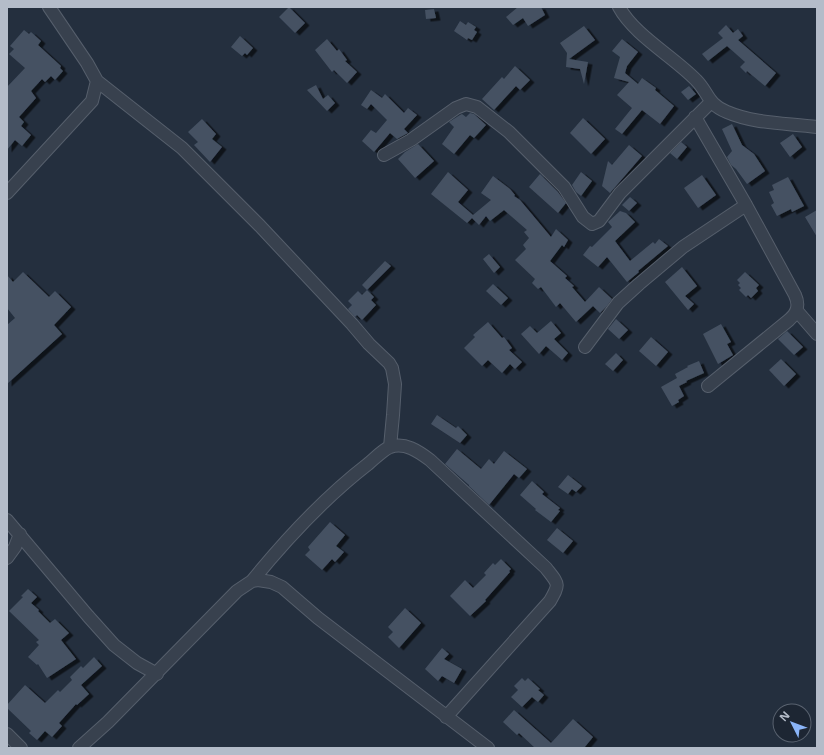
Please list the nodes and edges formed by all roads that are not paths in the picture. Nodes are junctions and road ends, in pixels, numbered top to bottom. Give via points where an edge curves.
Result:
1 (49, 7) edge
2 (619, 7) edge
3 (97, 81) junction
4 (711, 102) junction
5 (696, 117) junction
6 (817, 127) edge
7 (384, 155) dead end
8 (7, 193) edge
9 (746, 205) junction
10 (796, 311) junction
11 (817, 334) edge
12 (584, 347) dead end
13 (708, 386) dead end
14 (390, 447) junction
15 (7, 520) edge
16 (20, 534) junction
17 (7, 558) edge
18 (252, 581) junction
19 (157, 674) junction
20 (446, 716) junction
21 (7, 734) edge
22 (21, 748) edge
23 (78, 748) edge
24 (488, 748) edge

1 - 3 street
2 - 4 street via 635,28 696,80
3 - 8 street via 92,101
3 - 14 street via 182,148 260,226 389,363 395,384
4 - 5 street
4 - 6 street via 728,113 750,120
5 - 7 street via 620,193 599,221 592,224 584,218 554,176 509,132 477,107 466,104 456,108 411,140
5 - 9 street
9 - 10 street via 797,300
9 - 12 street via 683,247 626,295
10 - 11 street
10 - 13 street via 789,320
14 - 18 street via 324,501
14 - 20 street via 405,446 430,460 546,568 556,581 557,588 550,601
15 - 16 street
16 - 17 street
16 - 19 street via 114,645 137,663
18 - 19 street via 237,591
18 - 20 street via 271,582 282,587 318,618
19 - 23 street
20 - 24 street
21 - 22 street

